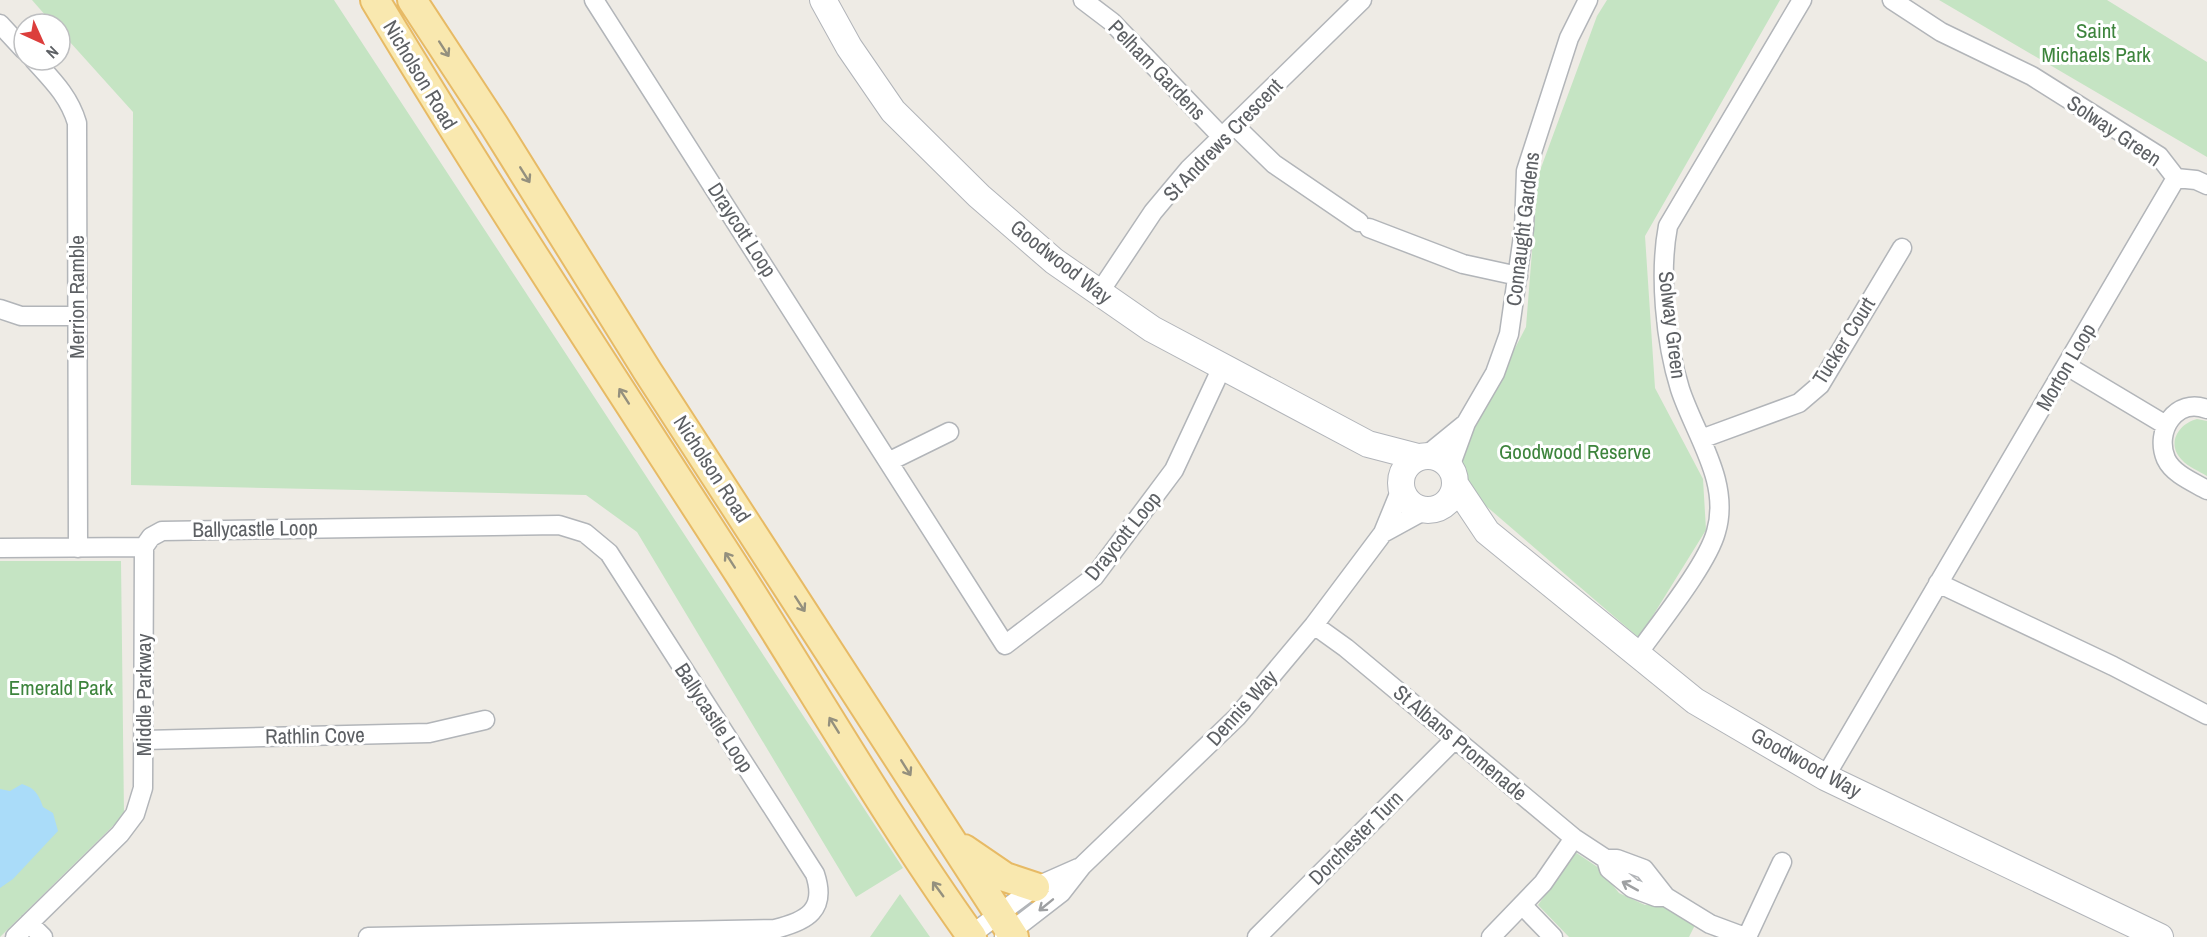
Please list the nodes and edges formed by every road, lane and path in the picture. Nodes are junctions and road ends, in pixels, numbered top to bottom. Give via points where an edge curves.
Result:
1 (375, 0) edge
2 (412, 0) edge
3 (594, 0) edge
4 (823, 0) edge
5 (1362, 0) edge
6 (1588, 0) edge
7 (1802, 0) edge
8 (1892, 0) edge
9 (1090, 2) edge
10 (0, 24) edge
11 (12, 37) edge
12 (45, 72) edge
13 (1228, 131) junction
14 (2176, 178) junction
15 (2207, 185) edge
16 (1902, 248) dead end
17 (1518, 276) junction
18 (1099, 293) junction
19 (0, 309) edge
20 (77, 316) junction
21 (1223, 365) junction
22 (2067, 366) junction
23 (2207, 409) edge
24 (1466, 423) junction
25 (2164, 424) junction
26 (949, 432) dead end
27 (1701, 439) junction
28 (1368, 444) junction
29 (1422, 456) junction
30 (890, 460) junction
31 (1453, 476) junction
32 (1401, 484) junction
33 (2207, 490) edge
34 (1429, 509) junction
35 (1487, 532) junction
36 (1383, 533) junction
37 (144, 547) junction
38 (0, 548) edge
39 (78, 548) junction
40 (1938, 583) junction
41 (1314, 625) junction
42 (1636, 655) junction
43 (2207, 715) edge
44 (484, 720) dead end
45 (1455, 739) junction
46 (144, 740) junction
47 (1825, 777) junction
48 (1574, 838) junction
49 (952, 840) junction
50 (1782, 862) dead end
51 (1082, 866) junction
52 (1035, 887) junction
53 (1523, 906) junction
54 (29, 923) junction
55 (1007, 930) edge
56 (1706, 930) edge
57 (522, 936) edge
58 (971, 936) edge
59 (15, 937) edge
60 (43, 937) edge
61 (368, 937) edge
62 (1257, 937) edge
63 (1491, 937) edge
64 (1553, 937) edge
65 (1746, 937) edge
66 (2160, 937) edge

58 -> 1 main road, Nicholson Road via 931,880 463,145
2 -> 49 main road, Nicholson Road
3 - 30 street, Draycott Loop
4 - 18 street, Goodwood Way via 849,47 893,111 979,196 1054,261
5 - 13 street, St Andrews Crescent
6 - 17 street, Connaught Gardens via 1569,38 1526,171
7 - 27 street, Solway Green via 1668,226 1663,252 1666,318 1680,388
8 - 14 street, Solway Green via 1941,32 2032,76 2159,156
9 - 13 street, Pelham Gardens
10 - 11 street
12 - 20 street, Merrion Ramble via 71,105 77,123
13 - 17 street, Pelham Gardens via 1364,225 1463,264
13 - 18 street, St Andrews Crescent via 1153,212
14 - 15 street
14 - 22 street, Morton Loop
16 - 27 street, Tucker Court via 1820,385 1799,403
17 - 24 street, Connaught Gardens via 1509,334 1494,373
18 - 21 street, Goodwood Way via 1152,328
19 - 20 street via 21,316
20 - 39 street, Merrion Ramble
21 - 28 street, Goodwood Way
21 - 30 street, Draycott Loop via 1174,470 1094,577 1005,645
22 - 25 street
22 - 40 street, Morton Loop
23 - 25 street via 2197,405 2178,410
24 - 29 street, Connaught Gardens
24 - 31 street, Connaught Gardens
25 - 33 street via 2162,442 2167,460 2179,474
26 - 30 street
27 - 42 street, Solway Green via 1718,484 1720,509 1716,533 1702,561
28 - 29 street, Goodwood Way
28 - 32 street, Goodwood Way
29 - 31 street, Goodwood Way via 1436,456
29 - 32 street via 1406,466
31 - 34 street via 1451,496 1445,504
31 - 35 street, Goodwood Way
32 - 34 street, Goodwood Way via 1411,504
32 - 36 street, Dennis Way
34 - 35 street, Goodwood Way
34 - 36 street, Dennis Way
35 - 42 street, Goodwood Way
36 - 41 street, Dennis Way
37 - 39 street
37 - 46 street, Middle Parkway
37 - 57 street, Ballycastle Loop via 162,531 559,525 585,532 609,553 815,874 820,890 818,903 808,916 776,929
38 - 39 street
40 - 43 street
40 - 47 street, Morton Loop
41 - 45 street, St Albans Promenade
41 - 51 street, Dennis Way via 1237,717
42 - 47 street, Goodwood Way via 1695,701
44 - 46 street, Rathlin Cove via 429,733
45 - 48 street, St Albans Promenade
45 - 62 street, Dorchester Turn
46 - 54 street, Middle Parkway via 144,788 135,814 120,834
47 - 66 street, Goodwood Way
48 - 53 street
48 - 56 street, St Albans Promenade via 1606,859 1617,859 1644,870 1666,897
49 - 52 main road via 1005,877
49 - 55 main road, Nicholson Road
50 - 65 street, St Albans Promenade
51 - 52 street, Dennis Way
51 -> 55 street, Dennis Way via 1061,893
52 - 55 street, Dennis Way
53 - 63 street
53 - 64 street
54 - 59 street, Middle Parkway
54 - 60 street
55 - 58 street, Dennis Way
56 - 65 street, St Albans Promenade
57 - 61 street, Ballycastle Loop

